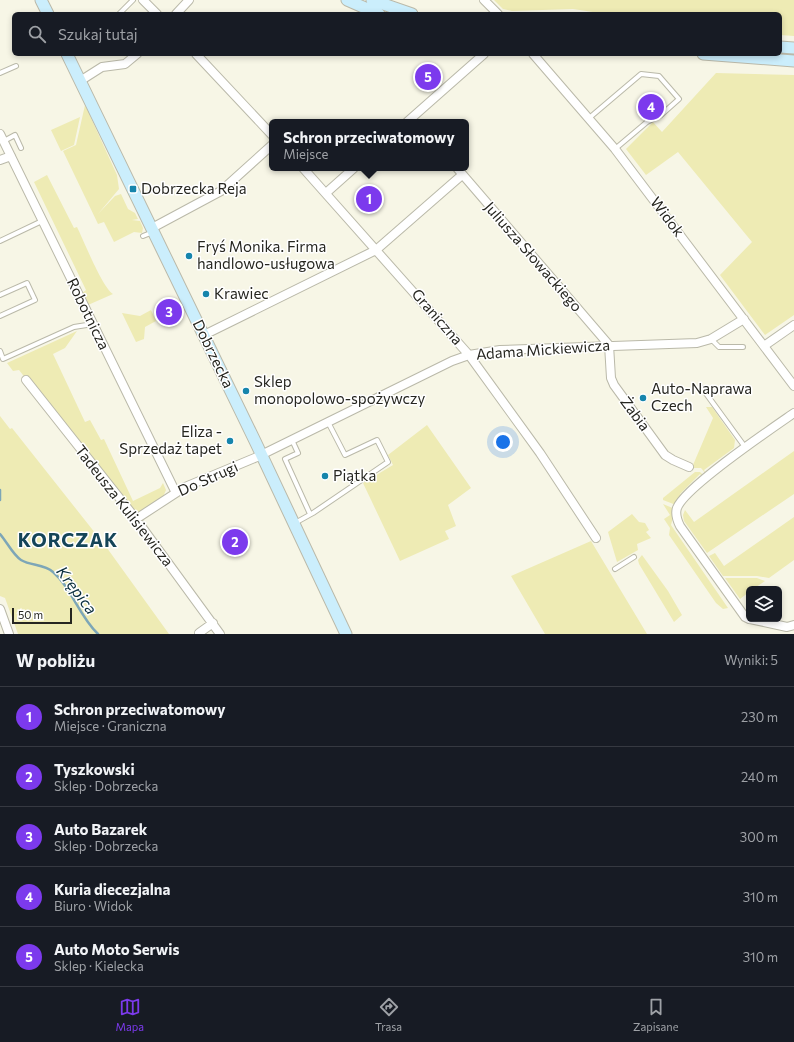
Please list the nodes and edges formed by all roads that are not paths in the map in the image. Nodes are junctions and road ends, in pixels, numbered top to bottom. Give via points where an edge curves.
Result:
1 (133, 0) edge
2 (143, 0) edge
3 (189, 0) edge
4 (347, 0) edge
5 (372, 0) edge
6 (486, 2) edge
7 (121, 12) edge
8 (155, 12) edge
9 (178, 12) edge
10 (374, 12) edge
11 (406, 12) edge
12 (488, 12) edge
13 (496, 12) edge
14 (782, 47) edge
15 (794, 48) edge
16 (68, 56) edge
17 (135, 56) edge
18 (198, 56) edge
19 (482, 56) edge
20 (535, 56) edge
21 (729, 56) edge
22 (794, 61) edge
23 (16, 66) dead end
24 (0, 73) edge
25 (80, 81) junction
26 (413, 119) edge
27 (588, 119) junction
28 (269, 132) edge
29 (2, 138) edge
30 (21, 148) dead end
31 (269, 148) edge
32 (615, 149) junction
33 (10, 156) junction
34 (0, 160) edge
35 (306, 171) edge
36 (351, 171) edge
37 (459, 171) edge
38 (326, 193) junction
39 (42, 221) junction
40 (153, 230) junction
41 (143, 236) dead end
42 (0, 241) edge
43 (376, 250) junction
44 (0, 296) edge
45 (0, 316) edge
46 (744, 318) junction
47 (93, 324) junction
48 (794, 325) edge
49 (204, 335) junction
50 (711, 339) junction
51 (609, 345) junction
52 (764, 346) junction
53 (743, 347) dead end
54 (0, 352) edge
55 (469, 355) junction
56 (26, 380) dead end
57 (794, 386) edge
58 (702, 388) dead end
59 (793, 414) edge
60 (328, 422) junction
61 (292, 439) junction
62 (745, 448) junction
63 (262, 455) junction
64 (689, 467) dead end
65 (176, 493) junction
66 (310, 514) junction
67 (136, 519) junction
68 (294, 523) junction
69 (596, 538) dead end
70 (634, 557) dead end
71 (615, 569) dead end
72 (0, 609) edge
73 (746, 618) edge
74 (763, 622) edge
75 (213, 624) junction
76 (794, 624) edge
77 (199, 633) dead end
78 (9, 634) edge
79 (220, 634) edge
80 (346, 634) edge

1 - 7 lane
2 - 8 street
3 - 9 street
4 - 10 street
5 - 11 street
6 - 12 street
6 - 13 street
14 - 15 street
16 - 25 street, Dobrzecka
17 - 25 street via 125,64 102,68
18 - 28 street
19 - 26 street
20 - 27 street, Widok
21 - 22 street
23 - 24 lane
25 - 40 street, Dobrzecka
27 - 32 street, Widok
27 - 32 lane via 641,74 659,76 680,99
29 - 30 lane via 15,135
29 - 33 street, Robotnicza
31 - 40 street via 210,199
32 - 46 street, Widok
33 - 34 street
33 - 39 street, Robotnicza
35 - 38 street, Graniczna
36 - 38 street
37 - 43 street
37 - 51 street, Juliusza Słowackiego
38 - 43 street, Graniczna
39 - 42 lane
39 - 47 street, Robotnicza
40 - 41 lane
40 - 49 street, Dobrzecka
43 - 49 street
43 - 55 street, Graniczna
44 - 45 lane via 27,283 35,300
46 - 50 street, Adama Mickiewicza
46 - 52 street, Widok
47 - 54 lane via 74,327 4,359
47 - 65 street, Robotnicza
48 - 52 street
49 - 63 street, Dobrzecka
50 - 51 street, Adama Mickiewicza via 697,343
50 - 53 lane via 719,347
51 - 55 street, Adama Mickiewicza via 500,350
51 - 64 street, Żabia via 611,378 614,385 666,454
52 - 57 street, Widok
55 - 60 street, Adama Mickiewicza
55 - 69 street, Graniczna via 540,453
56 - 67 street, Tadeusza Kulisiewicza
58 - 62 lane
59 - 62 street
60 - 61 street, Adama Mickiewicza
60 - 66 lane via 346,455 377,440 388,462
61 - 63 street, Adama Mickiewicza
61 - 66 lane via 298,453 285,459
62 - 73 street via 684,498 676,513 680,526
63 - 65 street, Do Strugi via 190,484
63 - 68 street, Dobrzecka
65 - 67 street, Do Strugi
66 - 68 lane
67 - 75 street, Tadeusza Kulisiewicza
68 - 80 street, Dobrzecka
70 - 71 lane
72 - 78 street
74 - 76 street via 787,627
75 - 77 street
75 - 79 street, Tadeusza Kulisiewicza

